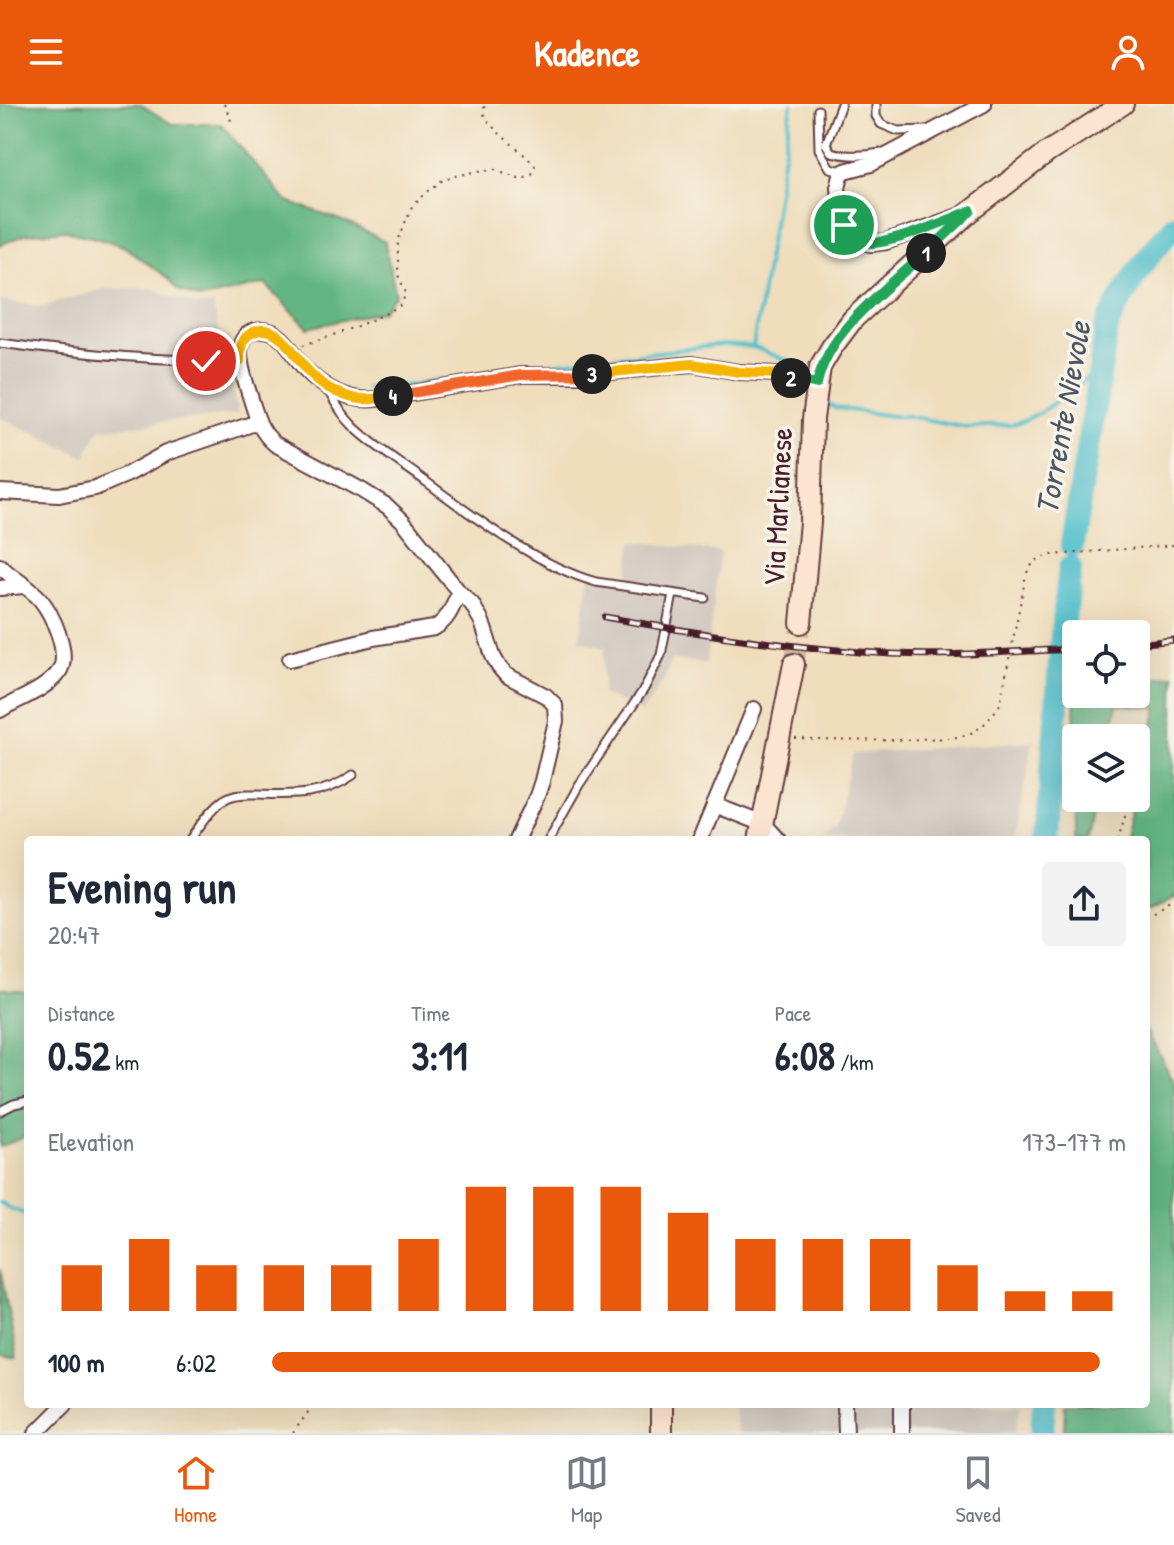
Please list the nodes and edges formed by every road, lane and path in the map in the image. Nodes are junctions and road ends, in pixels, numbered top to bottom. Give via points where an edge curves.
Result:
1 (224, 104) edge
2 (485, 104) edge
3 (841, 104) edge
4 (876, 104) edge
5 (984, 104) edge
6 (1123, 104) edge
7 (818, 110) dead end
8 (232, 123) dead end
9 (934, 130) junction
10 (899, 149) junction
11 (845, 171) junction
12 (971, 211) junction
13 (0, 343) edge
14 (291, 349) junction
15 (240, 361) junction
16 (817, 384) junction
17 (326, 386) junction
18 (258, 422) junction
19 (0, 492) edge
20 (1174, 545) edge
21 (0, 566) edge
22 (24, 586) junction
23 (0, 588) edge
24 (459, 592) junction
25 (673, 594) junction
26 (705, 598) dead end
27 (801, 623) tunnel mouth
28 (290, 659) dead end
29 (794, 664) tunnel mouth
30 (754, 709) dead end
31 (0, 710) edge
32 (779, 738) junction
33 (353, 775) dead end
34 (714, 805) junction
35 (1126, 812) dead end
36 (761, 832) edge
37 (193, 836) edge
38 (518, 836) edge
39 (550, 836) edge
40 (702, 836) edge
41 (1119, 836) edge
42 (1174, 903) edge
43 (1150, 916) edge
44 (24, 1102) edge
45 (0, 1111) edge
46 (61, 1408) edge
47 (311, 1408) edge
48 (661, 1408) edge
49 (845, 1408) edge
50 (902, 1408) edge
51 (36, 1433) edge
52 (293, 1433) edge
53 (661, 1433) edge
54 (846, 1433) edge
55 (902, 1433) edge

1 - 8 path
2 - 14 path via 488,121 527,156 535,166 532,174 521,179 495,169 444,179 411,208 398,241 398,275 406,293 401,305
3 - 10 lane via 826,144 831,152 863,156
4 - 9 lane via 881,124 898,131
5 - 9 street
6 - 12 street, Via Marlianese
7 - 11 lane via 824,162
9 - 10 street
10 - 11 street
11 - 12 street via 838,187 840,210 844,225 860,241 886,242
12 - 16 street, Via Marlianese via 853,319 820,367
13 - 15 lane via 115,356
14 - 15 street via 263,329 243,341
14 - 17 street
15 - 18 street
16 - 17 street via 692,364 521,375 365,400
16 - 27 street, Via Marlianese
17 - 25 lane via 363,434 522,547 584,579
18 - 19 street via 166,453 95,488 45,496
18 - 24 street via 275,444 387,506
20 - 32 path via 1035,560 1026,575 1000,704 975,731 944,738 852,742
21 - 22 street
22 - 23 street
22 - 31 street via 49,613 63,660 50,681
24 - 28 street via 445,620 434,628
24 - 38 street via 478,612 499,667 555,705 542,781
25 - 26 lane
25 - 39 lane via 661,655 644,689
29 - 32 street
30 - 34 street
32 - 36 street
33 - 37 lane via 316,793 226,798
34 - 36 street
34 - 40 street
35 - 41 path
42 - 43 path
44 - 45 lane
46 - 51 street
47 - 52 path
48 - 53 street
49 - 54 street
50 - 55 street

